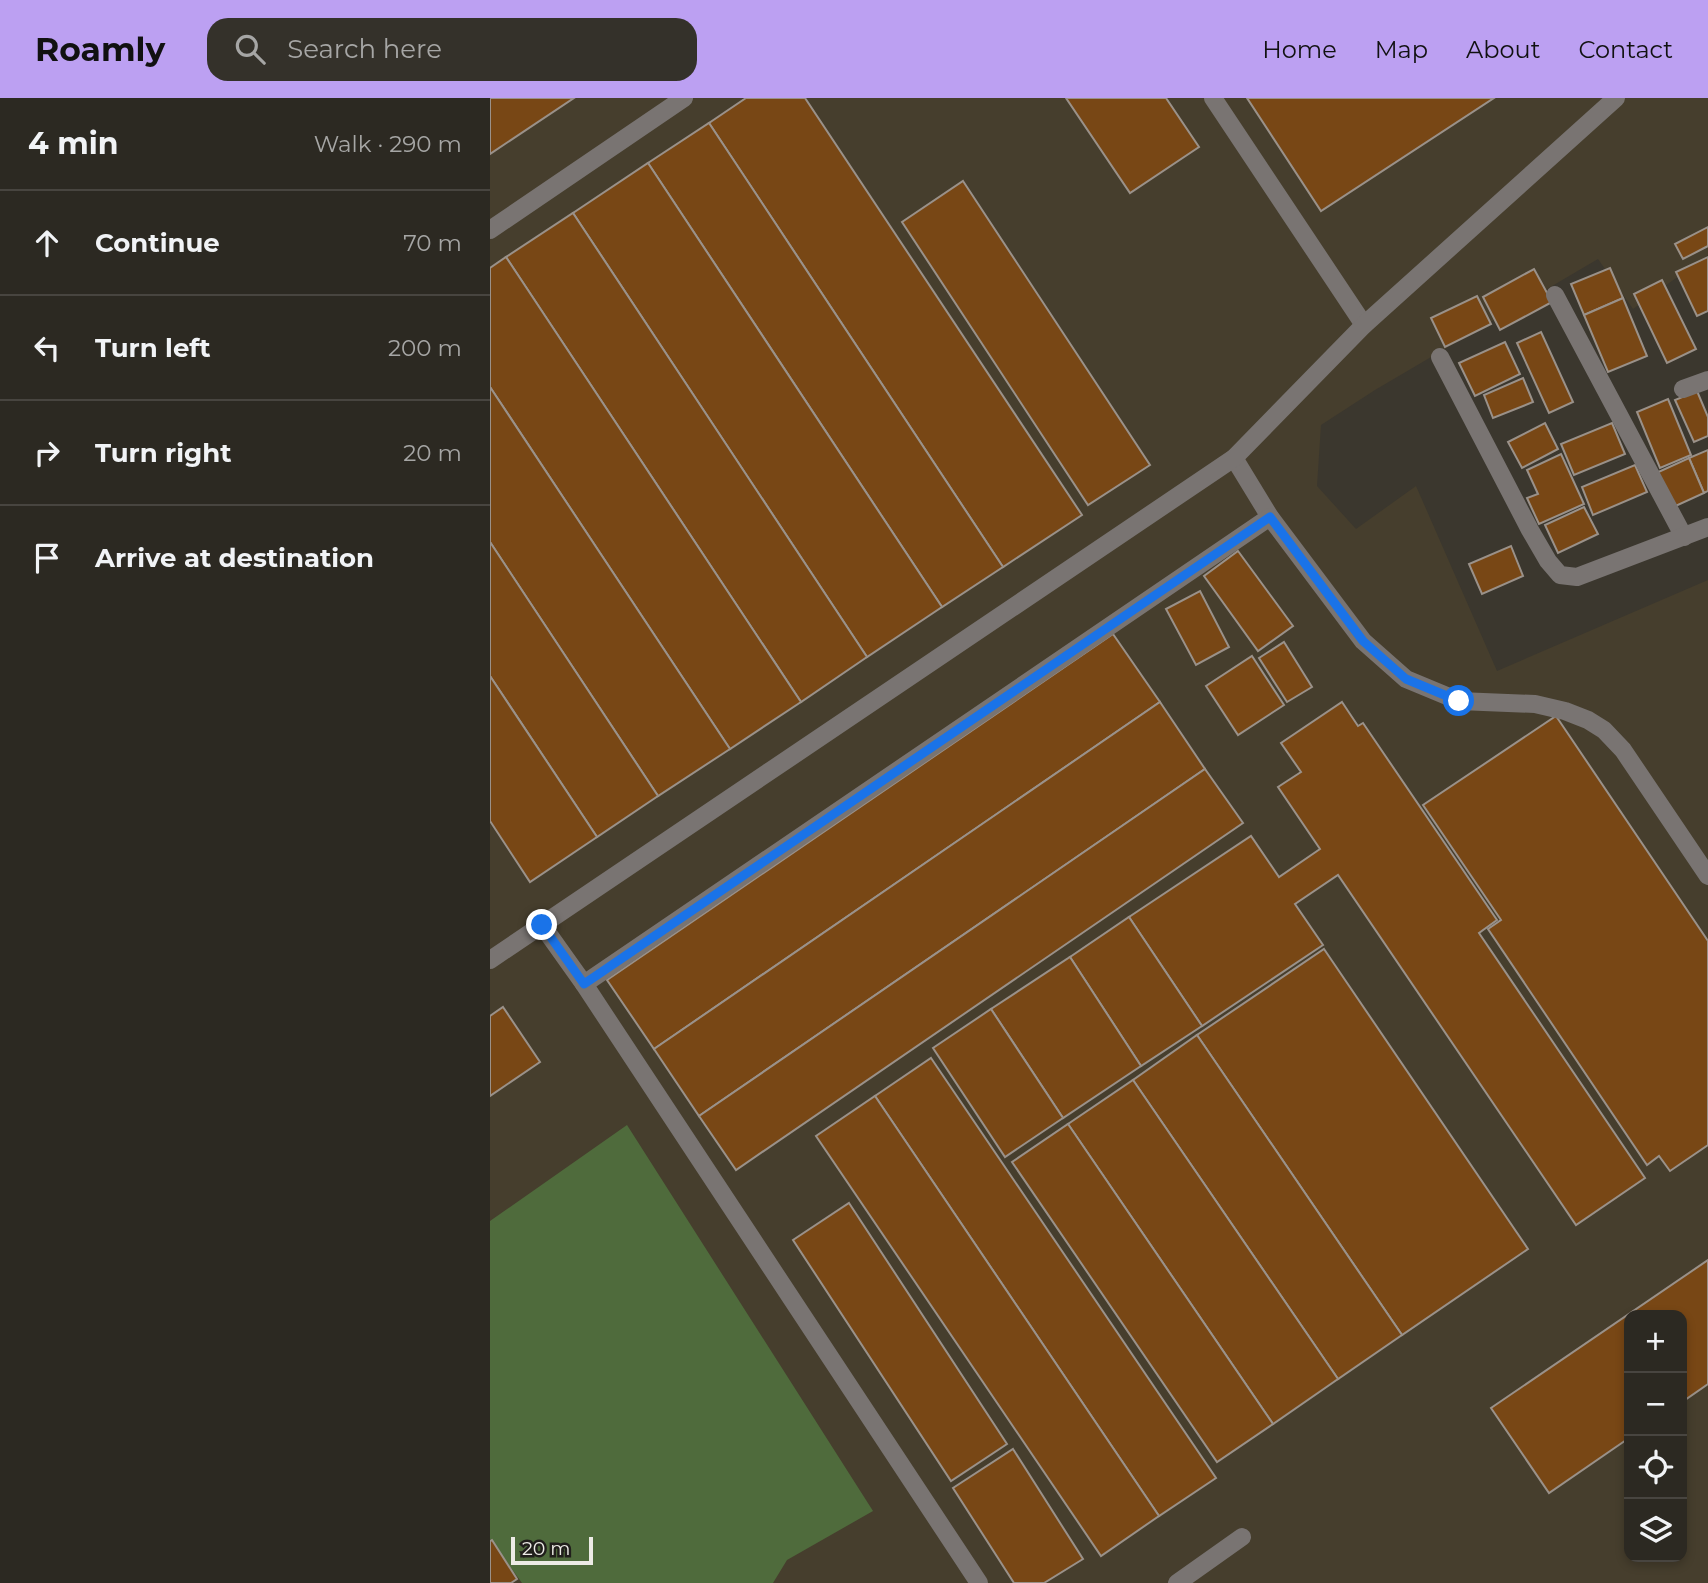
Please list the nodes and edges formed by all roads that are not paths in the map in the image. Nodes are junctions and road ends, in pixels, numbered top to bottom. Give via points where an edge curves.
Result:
1 (684, 98) edge
2 (1213, 98) edge
3 (1616, 98) edge
4 (490, 230) edge
5 (1555, 295) dead end
6 (1364, 325) junction
7 (1440, 357) dead end
8 (1708, 380) edge
9 (1683, 389) dead end
10 (1234, 458) junction
11 (1270, 517) junction
12 (1708, 527) edge
13 (1684, 537) junction
14 (1708, 876) edge
15 (542, 925) junction
16 (490, 960) edge
17 (584, 984) junction
18 (1242, 1537) dead end
19 (979, 1583) edge
20 (1177, 1583) edge

1 - 4 street
2 - 6 street
3 - 6 street
5 - 13 street
6 - 10 street
7 - 13 street via 1530,530 1560,575 1577,577
8 - 9 street
10 - 11 street
10 - 15 street
11 - 14 street via 1363,641 1406,679 1459,701 1535,704 1565,711 1604,730 1623,750
11 - 17 street
12 - 13 street
15 - 16 street
15 - 17 street
17 - 19 street
18 - 20 street

